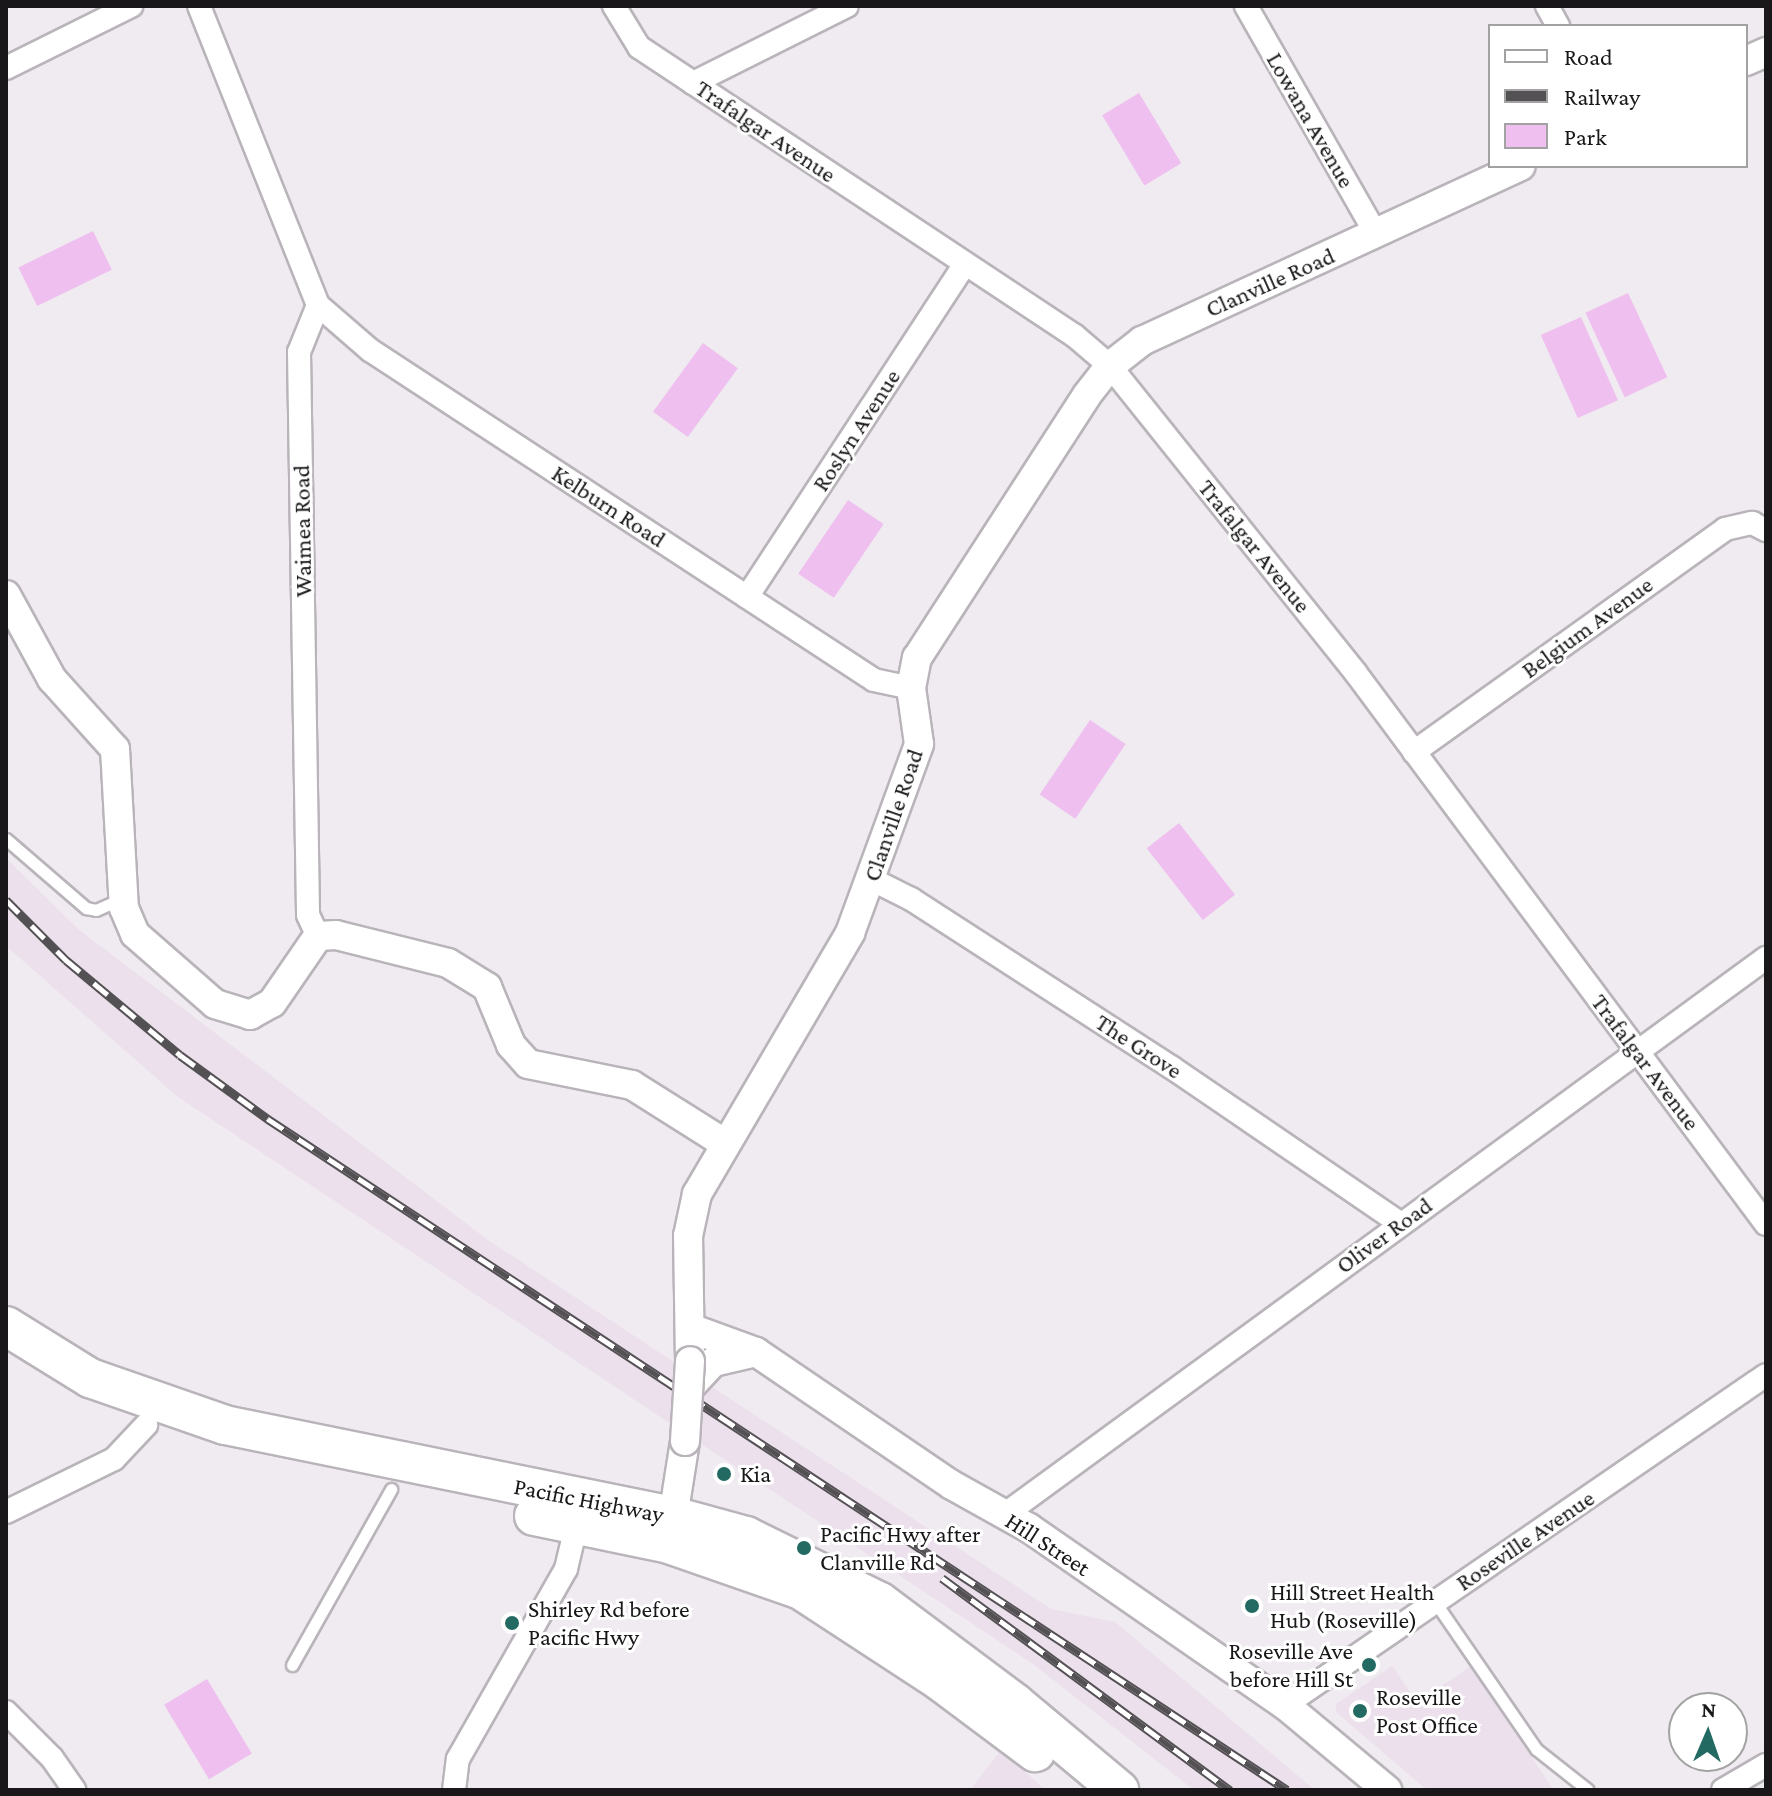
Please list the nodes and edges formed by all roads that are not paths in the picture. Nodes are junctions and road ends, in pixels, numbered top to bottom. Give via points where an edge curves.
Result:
1 (131, 6) edge
2 (199, 6) edge
3 (614, 6) edge
4 (847, 6) edge
5 (1246, 6) edge
6 (1547, 6) edge
7 (1557, 24) edge
8 (6, 68) edge
9 (693, 83) junction
10 (1517, 168) edge
11 (1376, 234) junction
12 (965, 264) junction
13 (318, 305) junction
14 (1110, 366) junction
15 (1766, 530) edge
16 (6, 595) edge
17 (747, 597) junction
18 (911, 688) junction
19 (1414, 752) junction
20 (6, 839) edge
21 (871, 879) junction
22 (123, 898) junction
23 (318, 936) junction
24 (1766, 958) edge
25 (1638, 1050) junction
26 (724, 1143) junction
27 (1400, 1223) junction
28 (1766, 1224) edge
29 (6, 1326) edge
30 (690, 1328) junction
31 (756, 1352) junction
32 (6, 1357) edge
33 (693, 1373) junction
34 (1766, 1375) edge
35 (146, 1425) junction
36 (391, 1489) junction
37 (6, 1512) edge
38 (580, 1512) junction
39 (1004, 1515) junction
40 (671, 1530) junction
41 (1435, 1602) junction
42 (292, 1665) dead end
43 (1285, 1705) junction
44 (6, 1712) edge
45 (1766, 1765) edge
46 (74, 1790) edge
47 (454, 1790) edge
48 (1080, 1790) edge
49 (1119, 1790) edge
50 (1387, 1790) edge
51 (1588, 1790) edge
52 (1723, 1790) edge

1 - 8 street
2 - 13 street
3 - 9 street, Trafalgar Avenue via 639,47
4 - 9 street
5 - 11 street, Lowana Avenue
6 - 7 street
9 - 12 street, Trafalgar Avenue
10 - 11 street, Clanville Road
11 - 14 street, Clanville Road via 1154,335
12 - 14 street, Trafalgar Avenue via 1075,336
12 - 17 street, Roslyn Avenue
13 - 17 street, Kelburn Road via 370,350
13 - 23 street, Waimea Road via 299,352 308,915
14 - 18 street, Clanville Road via 921,649
14 - 19 street, Trafalgar Avenue
15 - 19 street, Belgium Avenue via 1752,523 1725,529
16 - 22 street via 52,679 115,749
17 - 18 street, Kelburn Road via 874,680
18 - 21 street, Clanville Road via 919,744
19 - 25 street, Trafalgar Avenue
20 - 22 lane via 86,908 96,910
21 - 26 street, Clanville Road via 850,933
21 - 27 street, The Grove via 911,899 1171,1067
22 - 23 street via 146,949 215,1004 250,1015 272,1003
23 - 26 street via 336,935 460,967 487,987 511,1045 528,1064 632,1085
24 - 25 street, Oliver Road
25 - 27 street, Oliver Road
25 - 28 street, Trafalgar Avenue
26 - 30 street, Clanville Road via 691,1214
27 - 39 street, Oliver Road
29 - 38 highway, Pacific Highway via 90,1378 158,1405
30 - 31 street, Hill Street
30 - 33 street, Clanville Road
31 - 33 street via 725,1357
31 - 39 street, Hill Street
32 - 35 highway, Pacific Highway via 77,1398
33 - 40 street, Clanville Road, bridge
34 - 41 street, Roseville Avenue
35 - 36 highway, Pacific Highway
35 - 37 street via 114,1459
36 - 38 highway, Pacific Highway
36 - 42 lane
38 - 40 highway, Pacific Highway
38 - 47 street via 550,1601 458,1759
39 - 43 street, Hill Street
40 - 48 highway, Pacific Highway via 829,1607 974,1706
40 - 49 highway, Pacific Highway via 746,1536 880,1602 1015,1703
41 - 43 street, Roseville Avenue
41 - 51 lane via 1536,1749
43 - 50 street, Hill Street
44 - 46 street via 52,1758
45 - 52 street

